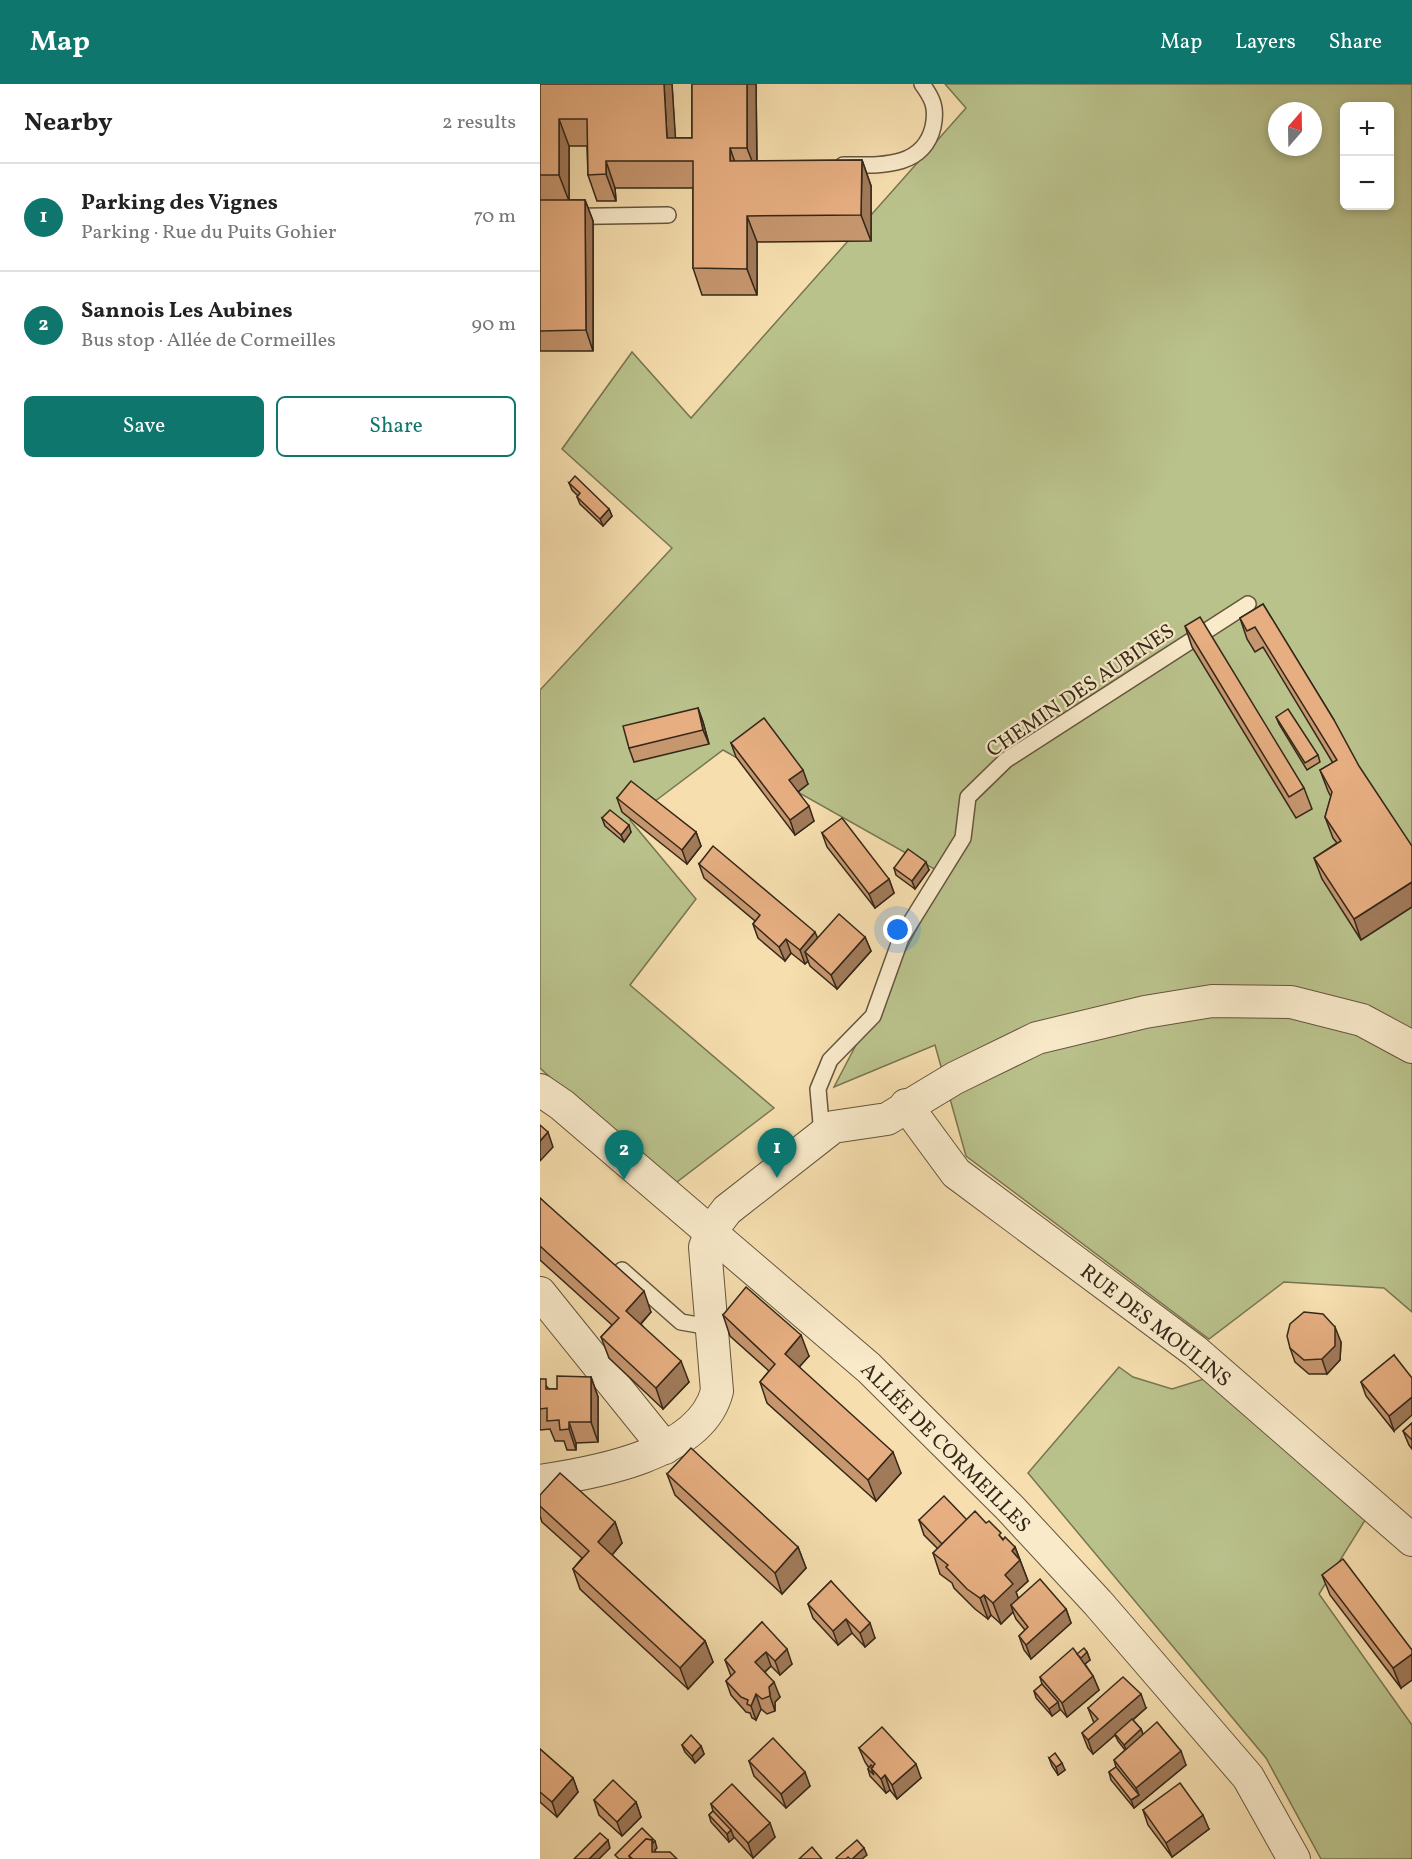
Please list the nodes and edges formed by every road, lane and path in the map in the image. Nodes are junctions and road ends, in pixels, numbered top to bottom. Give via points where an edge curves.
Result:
1 (922, 84) edge
2 (832, 164) edge
3 (668, 215) dead end
4 (540, 217) edge
5 (1248, 604) dead end
6 (1412, 1047) edge
7 (540, 1090) edge
8 (906, 1105) junction
9 (809, 1146) junction
10 (711, 1231) junction
11 (622, 1270) edge
12 (540, 1293) edge
13 (710, 1327) junction
14 (665, 1448) junction
15 (540, 1481) edge
16 (1412, 1540) edge
17 (1294, 1859) edge

1 - 2 lane via 935,102 935,119 930,138 915,157 878,165
3 - 4 lane
5 - 9 lane, CHEMIN DES AUBINES via 1006,760 968,797 963,838 901,938 873,1016 830,1060 818,1089 821,1123
6 - 8 street via 1362,1020 1291,1002 1212,1001 1145,1012 1037,1038
7 - 10 street, ALLÉE DE CORMEILLES
8 - 9 street via 887,1119 833,1127
8 - 16 street, RUE DES MOULINS via 956,1173 1195,1351
9 - 10 street via 727,1210
10 - 13 street via 705,1247
10 - 17 street, ALLÉE DE CORMEILLES via 869,1368 1034,1534 1248,1777
11 - 13 lane via 681,1322
12 - 14 street
13 - 14 street via 717,1391 714,1404 692,1429
14 - 15 street via 600,1472

